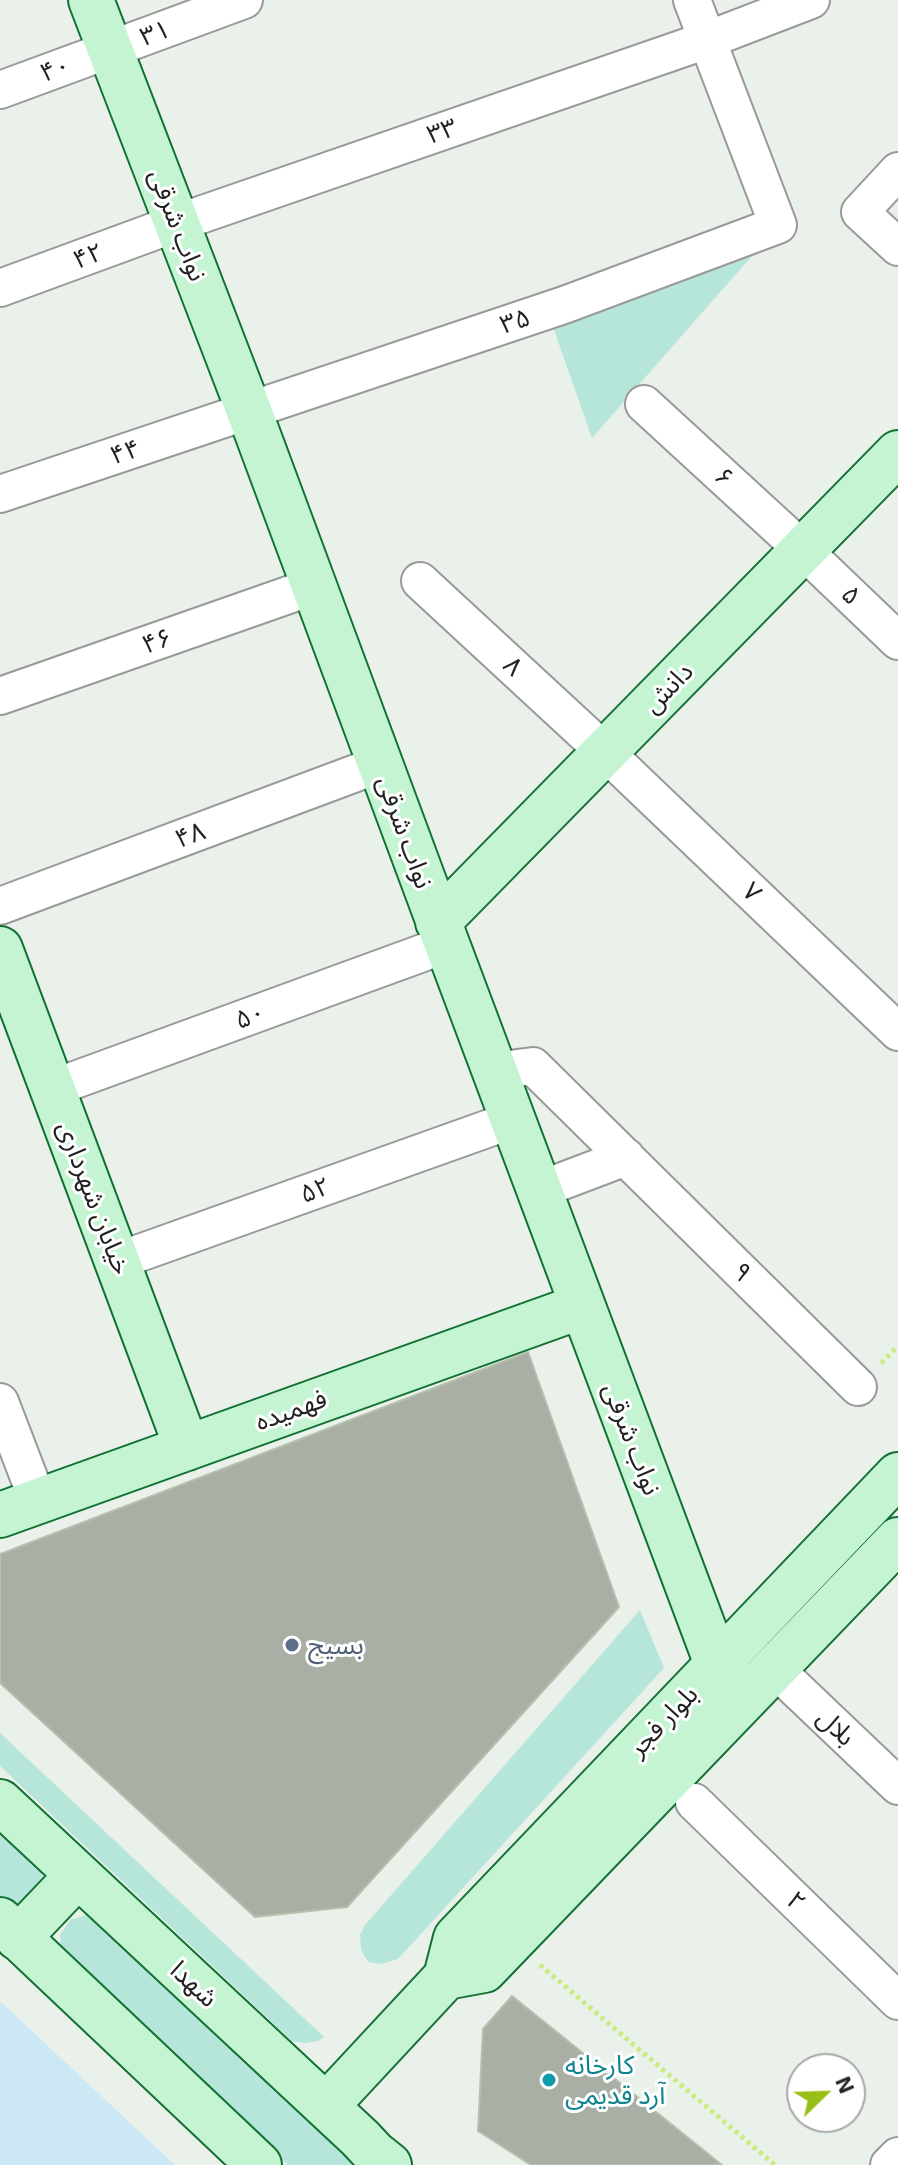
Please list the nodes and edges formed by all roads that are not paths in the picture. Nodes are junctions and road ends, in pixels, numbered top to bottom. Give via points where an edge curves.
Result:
1 (91, 0) edge
2 (244, 0) edge
3 (692, 0) edge
4 (811, 0) edge
5 (707, 40) junction
6 (110, 49) junction
7 (0, 90) edge
8 (898, 171) edge
9 (177, 223) junction
10 (898, 247) edge
11 (0, 288) edge
12 (644, 404) dead end
13 (249, 411) junction
14 (898, 453) edge
15 (0, 494) edge
16 (803, 550) junction
17 (420, 581) dead end
18 (314, 586) junction
19 (898, 641) edge
20 (0, 696) edge
21 (605, 752) junction
22 (380, 764) junction
23 (0, 906) edge
24 (442, 933) junction
25 (4, 970) edge
26 (898, 1032) edge
27 (494, 1071) junction
28 (53, 1088) junction
29 (512, 1120) junction
30 (626, 1157) junction
31 (539, 1190) junction
32 (117, 1261) junction
33 (582, 1306) junction
34 (858, 1387) dead end
35 (0, 1402) edge
36 (187, 1448) junction
37 (898, 1475) edge
38 (19, 1508) edge
39 (898, 1540) edge
40 (717, 1664) junction
41 (761, 1682) junction
42 (898, 1786) edge
43 (0, 1802) edge
44 (694, 1802) dead end
45 (78, 1875) junction
46 (9, 1929) edge
47 (446, 1977) junction
48 (898, 2001) edge
49 (326, 2106) junction
50 (898, 2156) edge
51 (259, 2165) edge
52 (389, 2165) edge
53 (889, 2165) edge

1 - 6 main road, نواب شرقی
2 - 6 street, ۳۱
3 - 5 street
4 - 5 street, ۳۳
5 - 9 street, ۳۳
5 - 13 street, ۳۵ via 778,225 564,305
6 - 7 street, ۴۰
6 - 9 main road, نواب شرقی
8 - 10 street via 860,212
9 - 11 street, ۴۲
9 - 13 main road, نواب شرقی
12 - 16 street, ۶
13 - 15 street, ۴۴
13 - 18 main road, نواب شرقی
14 - 16 main road, دانش
16 - 19 street, ۵
16 - 21 main road, دانش
17 - 21 street, ۸
18 - 20 street, ۴۶
18 - 22 main road, نواب شرقی
21 - 24 main road, دانش
21 - 26 street, ۷
22 - 23 street, ۴۸
22 - 24 main road, نواب شرقی
24 - 27 main road, نواب شرقی
24 - 28 street, ۵۰
25 - 28 main road, خیابان شهرداری
27 - 29 main road, نواب شرقی
27 - 30 street, ۹ via 533,1066
28 - 32 main road, خیابان شهرداری
29 - 31 main road, نواب شرقی
29 - 32 street, ۵۲
30 - 31 street
30 - 34 street, ۹
31 - 33 main road, نواب شرقی
32 - 36 main road, خیابان شهرداری
33 - 36 main road, فهمیده
33 - 40 main road, نواب شرقی
35 - 38 street
36 - 38 main road, فهمیده
37 - 40 main road, بلوار فجر
39 - 41 main road, بلوار فجر
40 - 41 main road
40 - 47 main road, بلوار فجر via 456,1938
41 - 42 street, بلال
41 - 47 main road, بلوار فجر via 484,1970
43 - 45 main road, شهدا
44 - 48 street, ۲
45 - 46 main road
45 - 49 main road, شهدا
46 - 51 main road
47 - 49 main road, بلوار فجر
49 - 52 main road, شهدا
50 - 53 street

